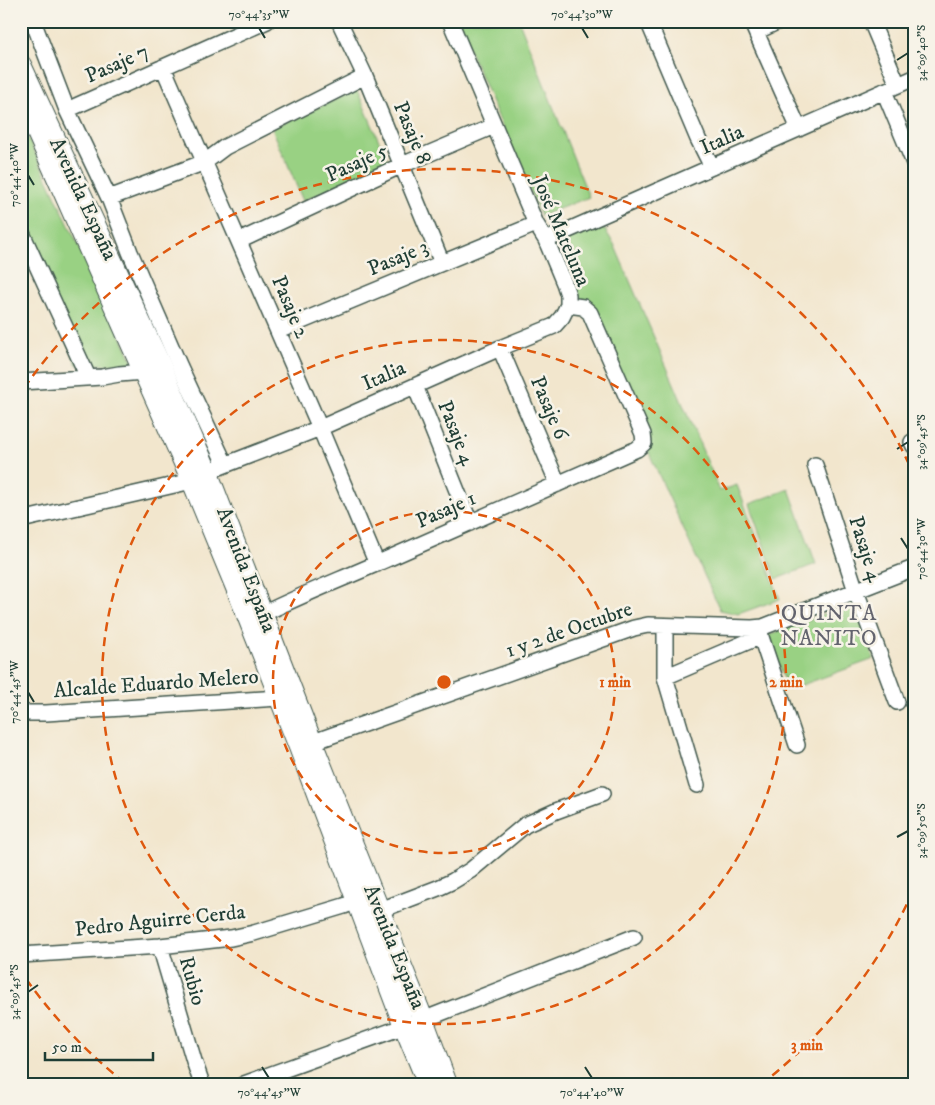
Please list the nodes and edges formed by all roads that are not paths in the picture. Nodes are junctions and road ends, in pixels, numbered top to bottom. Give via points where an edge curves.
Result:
1 (267, 21) edge
2 (340, 21) edge
3 (450, 21) edge
4 (648, 21) edge
5 (779, 21) edge
6 (871, 21) edge
7 (38, 23) edge
8 (753, 26) edge
9 (21, 65) edge
10 (163, 67) junction
11 (365, 76) junction
12 (914, 78) edge
13 (891, 88) junction
14 (21, 97) edge
15 (68, 110) junction
16 (27, 125) edge
17 (494, 126) junction
18 (799, 129) junction
19 (204, 162) junction
20 (914, 163) edge
21 (402, 165) junction
22 (712, 167) junction
23 (109, 198) junction
24 (536, 224) junction
25 (21, 231) edge
26 (239, 240) junction
27 (546, 240) junction
28 (442, 263) junction
29 (568, 305) junction
30 (278, 331) junction
31 (500, 348) junction
32 (152, 369) junction
33 (88, 378) junction
34 (21, 382) edge
35 (415, 386) junction
36 (320, 428) junction
37 (644, 443) joint
38 (815, 465) dead end
39 (208, 472) junction
40 (558, 484) junction
41 (21, 520) edge
42 (470, 523) junction
43 (377, 564) junction
44 (914, 568) edge
45 (856, 591) junction
46 (263, 614) junction
47 (665, 626) junction
48 (760, 632) junction
49 (665, 677) junction
50 (287, 696) junction
51 (897, 702) dead end
52 (23, 714) edge
53 (306, 745) junction
54 (797, 745) dead end
55 (697, 785) dead end
56 (602, 794) dead end
57 (368, 906) junction
58 (634, 937) dead end
59 (160, 946) junction
60 (21, 955) edge
61 (423, 1019) junction
62 (404, 1026) junction
63 (202, 1084) edge
64 (244, 1084) edge
65 (428, 1084) edge
66 (447, 1084) edge

1 - 10 street, Pasaje 7
2 - 11 street, Pasaje 8
3 - 17 street, José Mateluna
4 - 22 street
5 - 8 street
6 - 13 street
7 - 15 street, Avenida España
8 - 18 street
9 - 32 main road, Avenida España
10 - 15 street, Pasaje 7
10 - 19 street, Pasaje 2
11 - 19 street via 225,147
11 - 21 street, Pasaje 8
12 - 13 street, Italia
13 - 18 street, Italia
13 - 20 street
14 - 16 main road, Avenida España
15 - 23 street, Avenida España
16 - 32 main road, Avenida España
17 - 21 street, Pasaje 5
17 - 24 street, José Mateluna
18 - 22 street, Italia
19 - 23 street
19 - 26 street, Pasaje 2
21 - 26 street, Pasaje 5
21 - 28 street, Pasaje 8
22 - 27 street, Italia
23 - 39 street, Avenida España via 176,358
24 - 27 street, José Mateluna
24 - 28 street, Pasaje 3
25 - 33 street
26 - 30 street, Pasaje 2
27 - 29 street, José Mateluna via 568,295
28 - 30 street, Pasaje 3
29 - 31 street, Italia via 554,326
29 - 37 street, José Mateluna via 583,307 590,313 643,434
30 - 36 street, Pasaje 2
31 - 35 street, Italia
31 - 40 street, Pasaje 6
32 - 33 street
32 - 39 main road, Avenida España
33 - 34 street
35 - 36 street, Italia
35 - 42 street, Pasaje 4
36 - 39 street, Italia
36 - 43 street, Pasaje 2
37 - 40 street, Pasaje 1
38 - 45 street, Pasaje 4
39 - 41 street, Italia
39 - 46 main road, Avenida España
39 - 50 main road, Avenida España via 241,600
40 - 42 street, Pasaje 1
42 - 43 street, Pasaje 1
43 - 46 street, Pasaje 1
44 - 45 street, 1 y 2 de Octubre
45 - 48 street, 1 y 2 de Octubre via 763,627
45 - 51 street, Pasaje 4
46 - 50 main road, Avenida España
47 - 48 street, 1 y 2 de Octubre
47 - 49 street
47 - 53 street, 1 y 2 de Octubre via 634,628
48 - 49 street
48 - 54 street
49 - 55 street
50 - 52 street, Alcalde Eduardo Melero
50 - 53 main road, Avenida España
53 - 57 main road, Avenida España
56 - 57 street, Pedro Aguirre Cerda via 526,825 453,881
57 - 59 street, Pedro Aguirre Cerda via 344,906 231,938
57 - 61 main road, Avenida España
57 - 62 main road, Avenida España
58 - 61 street
59 - 60 street, Pedro Aguirre Cerda
59 - 63 street, Rubio
61 - 62 street
61 - 66 main road, Avenida España
62 - 64 street
62 - 65 main road, Avenida España

